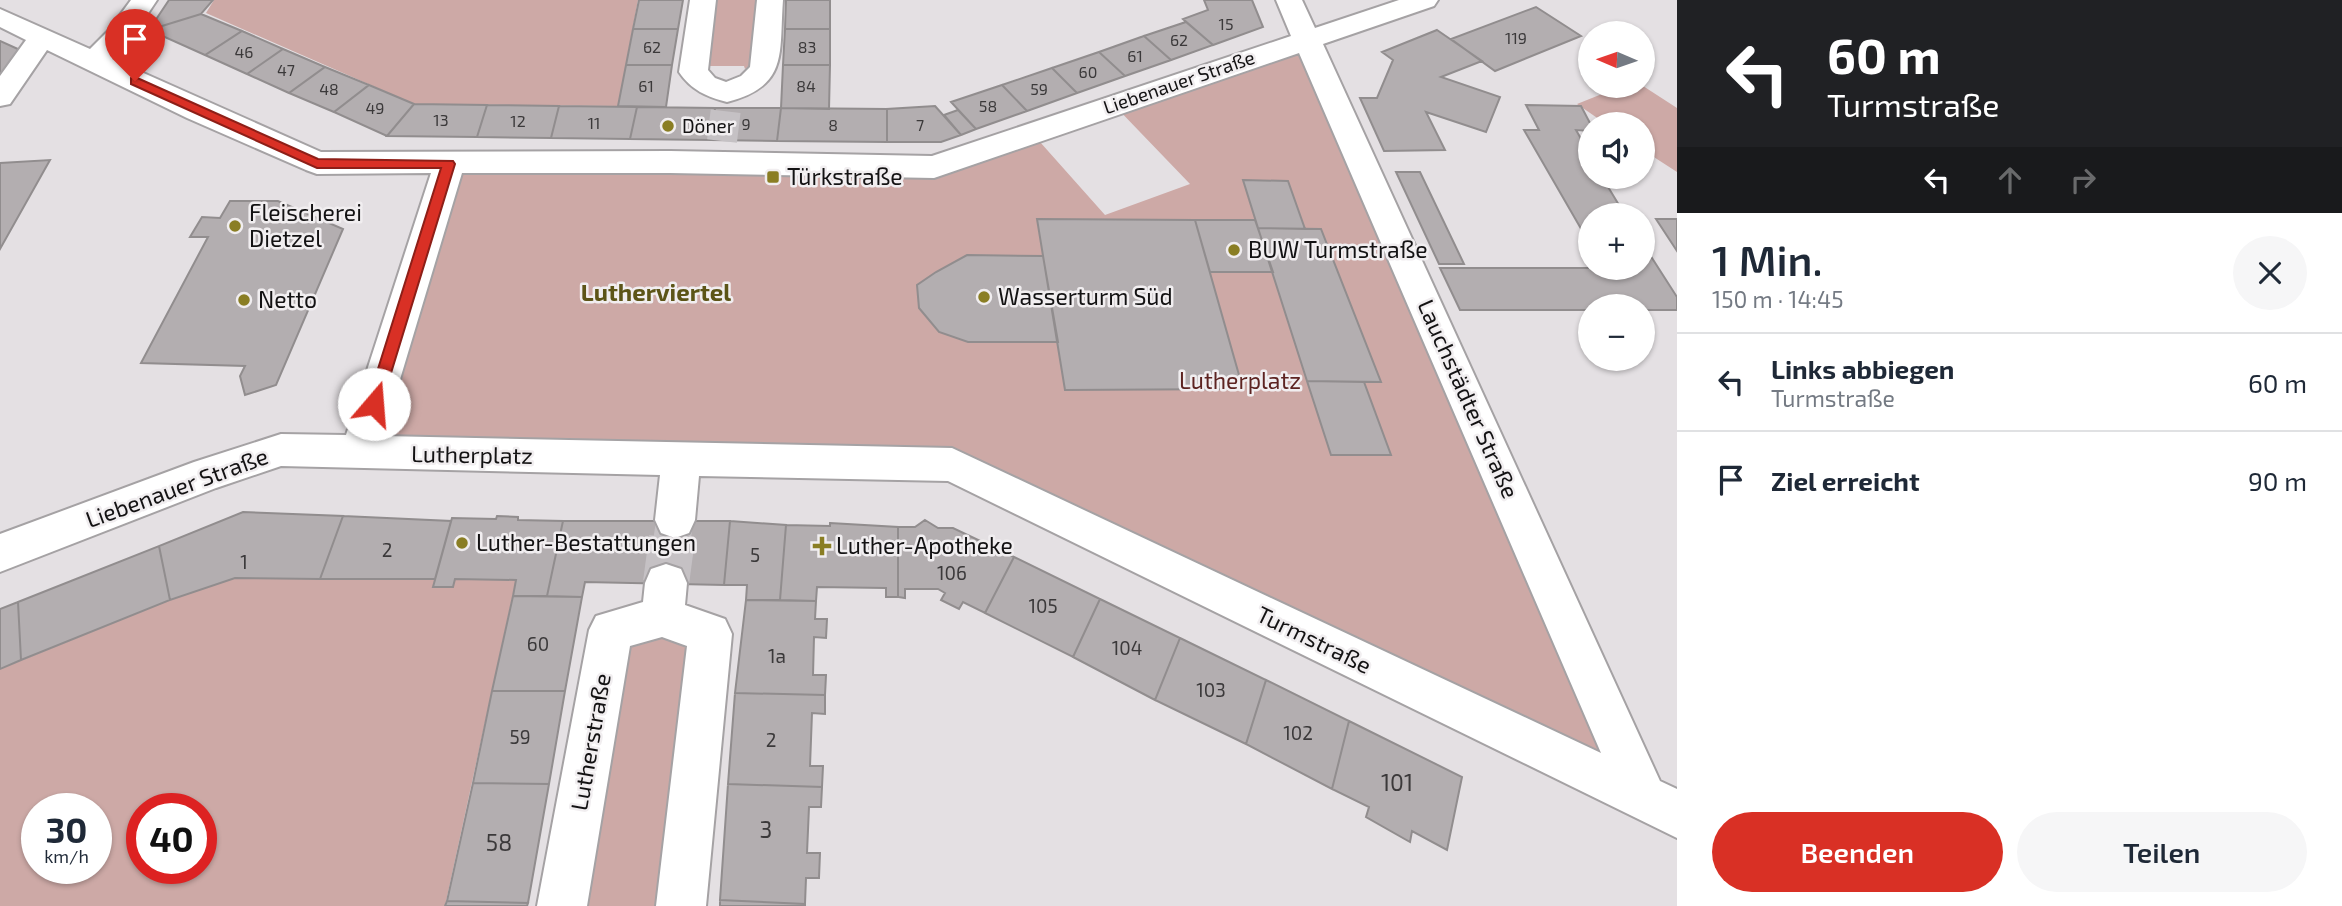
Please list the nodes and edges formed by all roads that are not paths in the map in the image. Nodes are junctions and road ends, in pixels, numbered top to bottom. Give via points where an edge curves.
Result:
1 (144, 0) edge
2 (702, 0) edge
3 (769, 0) edge
4 (1289, 0) edge
5 (1425, 0) edge
6 (0, 17) edge
7 (42, 37) junction
8 (1306, 39) junction
9 (94, 61) junction
10 (0, 97) edge
11 (449, 164) junction
12 (359, 452) junction
13 (681, 460) junction
14 (951, 465) joint
15 (675, 520) tunnel mouth
16 (0, 553) edge
17 (1660, 807) edge
18 (562, 906) edge
19 (681, 906) edge

1 - 9 street via 120,36
2 - 3 street via 693,72 726,101 764,69
4 - 8 street, Lauchstädter Straße
5 - 8 street, Liebenauer Straße
6 - 7 street
7 - 9 street
7 - 10 street
8 - 11 street, Liebenauer Straße via 934,167 720,152
8 - 17 street, Lauchstädter Straße via 1578,645
9 - 11 street via 317,163
11 - 12 street
12 - 13 street, Lutherplatz
12 - 16 street, Liebenauer Straße via 281,450
13 - 14 street, Lutherplatz
13 - 15 street
14 - 17 street, Turmstraße
18 - 19 street, Lutherstraße via 611,630 664,600 710,634

